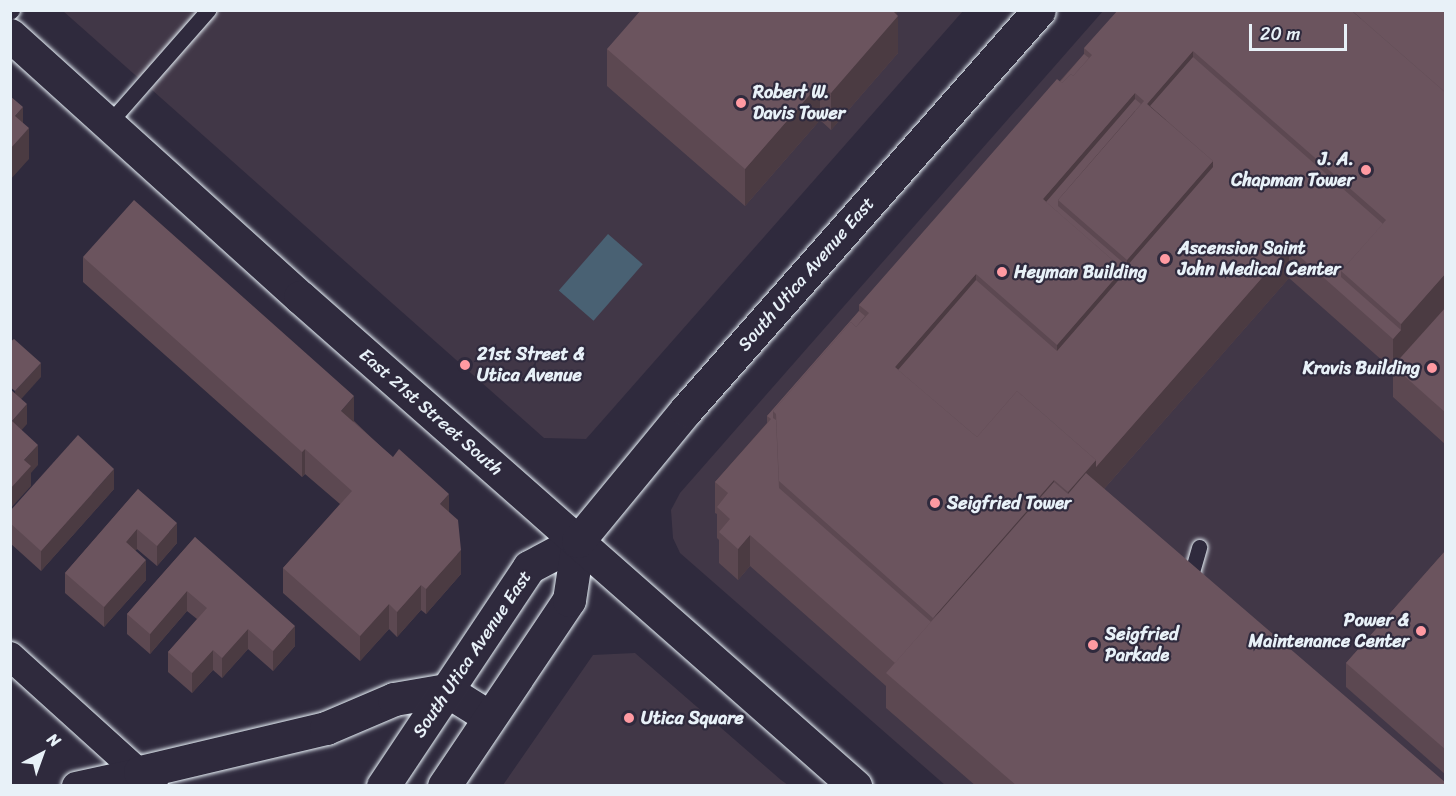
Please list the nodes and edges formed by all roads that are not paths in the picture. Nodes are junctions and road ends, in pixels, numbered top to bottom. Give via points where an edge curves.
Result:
1 (208, 10) edge
2 (1038, 10) edge
3 (10, 35) edge
4 (108, 124) junction
5 (578, 541) junction
6 (1199, 547) dead end
7 (1178, 588) edge
8 (10, 656) edge
9 (446, 690) junction
10 (489, 717) junction
11 (147, 779) edge
12 (76, 786) edge
13 (383, 786) edge
14 (444, 786) edge
15 (855, 786) edge

1 - 4 lane
2 - 5 main road, South Utica Avenue East via 686,410
3 - 4 main road, East 21st Street South
4 - 5 main road, East 21st Street South
5 - 9 main road, South Utica Avenue East via 529,567
5 - 10 main road via 569,600
5 - 15 main road, East 21st Street South
6 - 7 lane via 1192,572
8 - 11 street
9 - 10 main road
9 - 11 main road via 394,699 326,728
9 - 13 main road, South Utica Avenue East
10 - 14 main road
11 - 12 street

